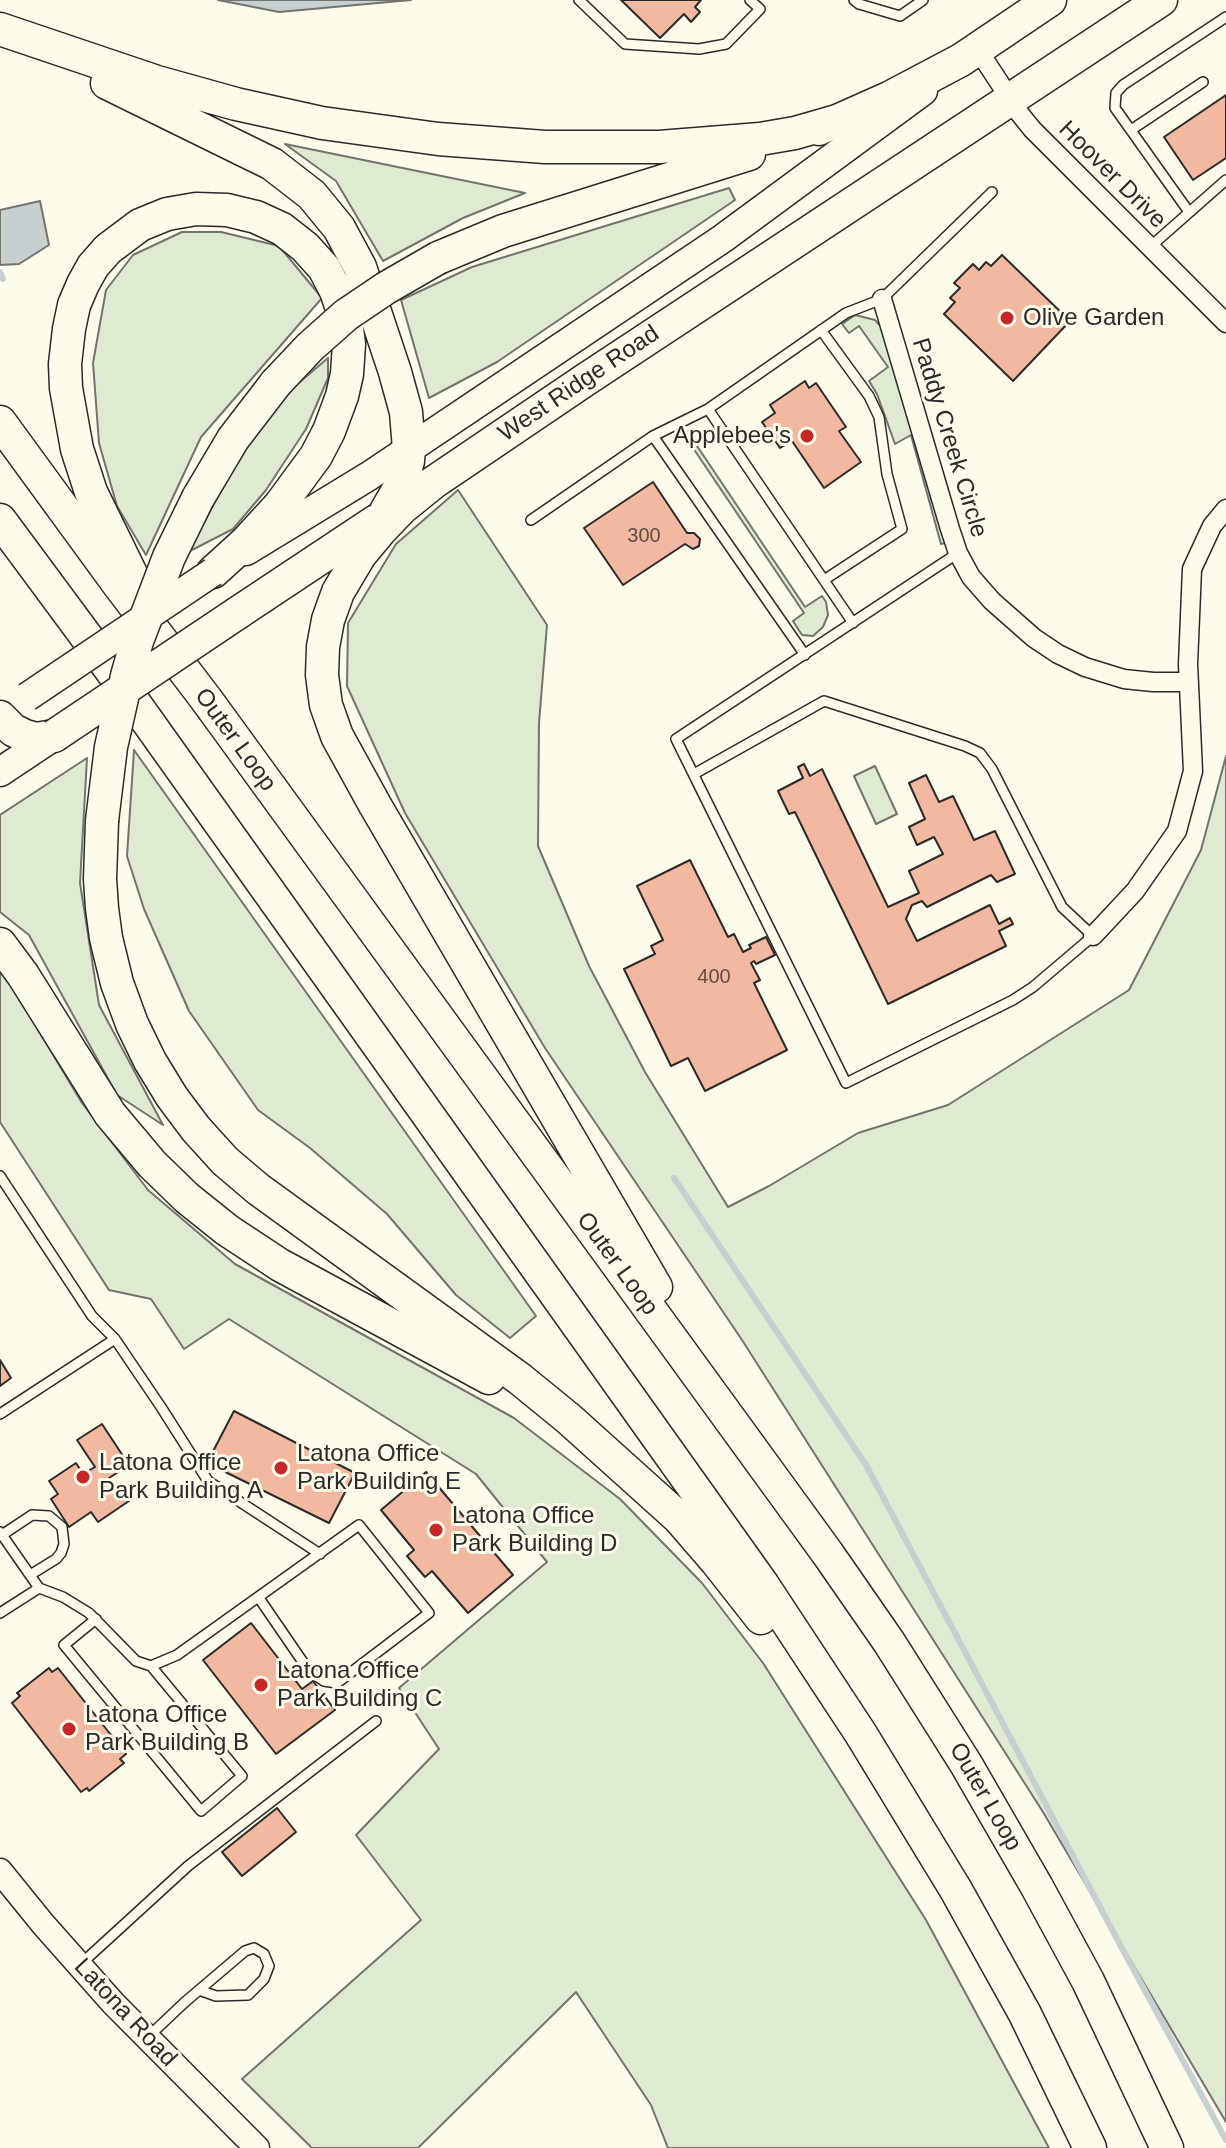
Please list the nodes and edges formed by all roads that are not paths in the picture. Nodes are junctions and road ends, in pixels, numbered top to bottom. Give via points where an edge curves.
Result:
1 (579, 0) edge
2 (750, 0) edge
3 (854, 0) edge
4 (923, 0) edge
5 (1050, 0) edge
6 (1161, 0) edge
7 (1226, 17) edge
8 (0, 30) edge
9 (978, 50) junction
10 (1203, 82) dead end
11 (1011, 101) junction
12 (840, 120) junction
13 (1131, 130) junction
14 (1226, 180) edge
15 (992, 192) dead end
16 (1189, 212) junction
17 (1150, 247) junction
18 (882, 299) junction
19 (1226, 323) edge
20 (821, 330) junction
21 (708, 409) junction
22 (0, 422) edge
23 (653, 436) junction
24 (409, 449) junction
25 (433, 483) junction
26 (1226, 509) edge
27 (379, 519) junction
28 (0, 520) edge
29 (531, 520) dead end
30 (958, 553) junction
31 (213, 572) junction
32 (824, 580) junction
33 (853, 623) junction
34 (805, 655) junction
35 (1189, 682) junction
36 (206, 699) junction
37 (0, 716) edge
38 (54, 736) junction
39 (0, 772) edge
40 (694, 774) junction
41 (1093, 936) junction
42 (0, 944) edge
43 (1, 1180) edge
44 (115, 1339) junction
45 (0, 1414) edge
46 (619, 1463) junction
47 (767, 1471) junction
48 (1, 1533) edge
49 (320, 1554) junction
50 (30, 1575) junction
51 (39, 1588) junction
52 (259, 1598) junction
53 (0, 1613) edge
54 (96, 1619) junction
55 (151, 1666) junction
56 (376, 1721) dead end
57 (936, 1856) junction
58 (0, 1871) edge
59 (79, 1965) junction
60 (199, 1990) junction
61 (147, 2038) junction
62 (257, 2148) edge
63 (1090, 2148) edge
64 (1167, 2148) edge

1 - 2 lane via 625,44 699,49 726,44 760,9
3 - 4 lane via 900,16
5 - 9 highway, West Ridge Road
6 - 11 highway, West Ridge Road
7 - 13 lane via 1116,93 1115,108
8 - 12 highway via 236,104 426,138 559,148 659,147 760,139
8 - 24 highway via 260,158 312,195 339,228 360,267 400,386
9 - 11 street, Hoover Drive
9 - 12 highway
9 - 24 main road, West Ridge Road via 722,239
10 - 13 lane
11 - 17 street, Hoover Drive via 1032,129
11 - 25 highway, West Ridge Road
12 - 46 highway, bridge via 503,231 438,258 346,315 276,383 233,439 198,498 137,641 111,747 102,821 106,938 132,1024 172,1097 225,1161 258,1189 520,1379
13 - 16 lane
14 - 16 lane
15 - 18 lane
16 - 17 lane
17 - 19 street, Hoover Drive
18 - 20 lane
18 - 30 street, Paddy Creek Circle
20 - 21 lane
20 - 32 lane via 879,417 902,529
21 - 23 lane
21 - 32 lane
22 - 36 highway, Outer Loop
23 - 29 lane
23 - 34 lane
24 - 27 highway via 401,485
24 - 31 main road, West Ridge Road
25 - 27 highway, West Ridge Road
25 - 47 highway via 375,537 336,597 322,656 329,714 383,819 566,1136
26 - 35 street via 1192,569
27 - 38 highway, West Ridge Road, bridge
28 - 57 highway via 742,1555
30 - 33 lane
30 - 35 street, Paddy Creek Circle via 992,601 1058,654 1124,679
31 - 36 highway via 280,505 316,456 342,396 349,344 336,291 305,247 265,220 207,208 140,225 101,257 74,305 65,364 70,422 91,492 135,581
31 - 37 main road, West Ridge Road, bridge
32 - 33 lane
33 - 34 lane
34 - 40 lane via 676,739
35 - 41 street via 1193,771 1177,831 1135,891
36 - 47 highway, Outer Loop
37 - 38 highway via 25,736
38 - 39 main road, West Ridge Road
40 - 41 lane via 824,701 965,746 980,753 992,769 1062,907
40 - 41 lane via 846,1083 1013,1000
42 - 46 highway via 110,1114 200,1209 267,1257 486,1376
43 - 44 lane via 92,1316
44 - 45 lane
44 - 49 lane via 208,1481
46 - 57 highway via 717,1562
47 - 64 highway, Outer Loop via 889,1642 996,1815 1088,1981
48 - 50 lane
48 - 50 lane via 32,1515 49,1516 62,1527 61,1553
49 - 52 lane
49 - 52 lane via 359,1525 429,1613 337,1683 309,1671
50 - 51 lane
51 - 53 lane
51 - 54 lane
52 - 55 lane via 177,1655
54 - 55 lane via 136,1661
54 - 55 lane via 64,1645 201,1811 242,1776
56 - 59 lane via 188,1866
57 - 63 highway via 1014,1993
58 - 59 street, Latona Road
59 - 61 street, Latona Road
60 - 60 lane via 245,1951 254,1948 264,1954 269,1966 264,1979 248,1995 216,1996
60 - 61 lane
61 - 62 street, Latona Road

